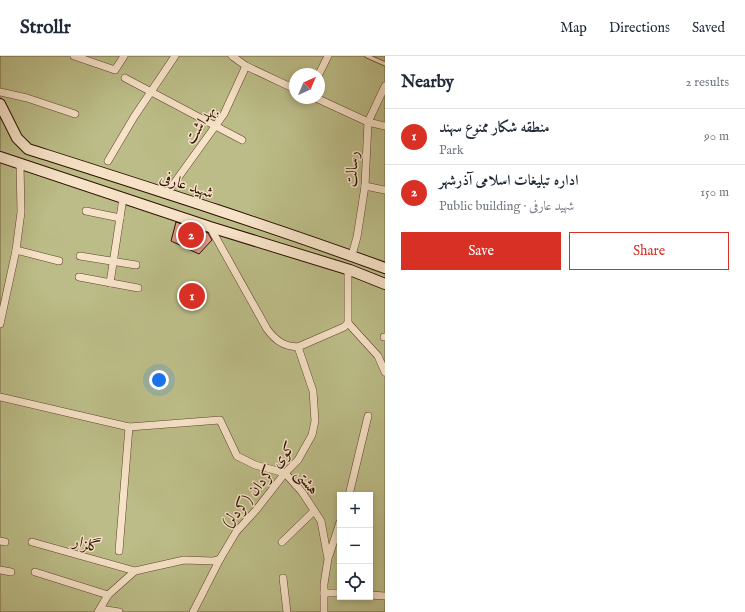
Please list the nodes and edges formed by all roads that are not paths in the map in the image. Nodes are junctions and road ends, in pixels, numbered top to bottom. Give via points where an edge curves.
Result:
1 (74, 56) edge
2 (124, 56) edge
3 (175, 56) edge
4 (232, 56) edge
5 (328, 56) edge
6 (367, 56) edge
7 (385, 64) edge
8 (246, 66) junction
9 (322, 68) edge
10 (125, 78) dead end
11 (289, 85) edge
12 (385, 86) edge
13 (152, 91) junction
14 (0, 92) edge
15 (325, 102) edge
16 (0, 104) edge
17 (74, 114) dead end
18 (368, 122) junction
19 (216, 125) junction
20 (385, 126) edge
21 (242, 140) dead end
22 (0, 157) edge
23 (108, 161) dead end
24 (20, 164) junction
25 (365, 186) junction
26 (385, 190) edge
27 (167, 193) junction
28 (123, 198) junction
29 (86, 211) dead end
30 (120, 218) junction
31 (210, 227) junction
32 (16, 250) junction
33 (80, 256) dead end
34 (352, 256) junction
35 (59, 261) dead end
36 (113, 262) junction
37 (136, 265) dead end
38 (385, 268) edge
39 (348, 269) junction
40 (79, 277) dead end
41 (110, 282) junction
42 (385, 284) edge
43 (138, 288) dead end
44 (348, 323) junction
45 (0, 324) edge
46 (298, 347) junction
47 (385, 372) edge
48 (0, 396) edge
49 (368, 416) dead end
50 (129, 427) junction
51 (285, 473) junction
52 (350, 492) edge
53 (314, 511) junction
54 (338, 528) edge
55 (32, 542) dead end
56 (282, 542) dead end
57 (119, 551) dead end
58 (220, 559) junction
59 (328, 559) junction
60 (0, 570) edge
61 (135, 571) junction
62 (11, 572) dead end
63 (35, 572) dead end
64 (283, 578) dead end
65 (324, 593) junction
66 (337, 593) edge
67 (108, 595) junction
68 (373, 595) edge
69 (385, 596) edge
70 (99, 611) edge
71 (118, 612) edge
72 (193, 612) edge
73 (286, 612) edge
74 (324, 612) edge

1 - 2 street via 115,70
3 - 13 street
4 - 8 street
5 - 9 street
6 - 7 lane
8 - 11 street
8 - 19 street, بهداشت via 224,114
10 - 13 street
12 - 18 street, رسالت
13 - 19 street
13 - 23 street
14 - 17 street
15 - 18 street
16 - 27 street, شهید عارفی via 17,138 28,149
18 - 20 street
18 - 25 street, رسالت
19 - 21 street
19 - 27 street, بهداشت
22 - 24 street, شهید عارفی
24 - 28 street, شهید عارفی
24 - 32 street via 20,212
25 - 26 street
25 - 34 street, رسالت
27 - 34 street, شهید عارفی
28 - 30 street
28 - 31 street, شهید عارفی
29 - 30 street
30 - 36 street
31 - 39 street, شهید عارفی
31 - 46 street via 267,329 285,346
32 - 35 street
32 - 45 street
33 - 36 street
34 - 38 street, شهید عارفی
34 - 39 street via 345,256 342,260 342,264
36 - 37 street
36 - 41 street
39 - 42 street, شهید عارفی
39 - 44 street
40 - 41 street
41 - 43 street
44 - 46 street
44 - 47 street via 378,356
46 - 51 street, کوی کردان (کردلر) via 313,391 315,421 305,448 298,460
48 - 50 street
49 - 52 street
50 - 51 street, هشتی via 220,420 237,456 256,465
50 - 57 street
51 - 53 street, هشتی
51 - 58 street, کوی کردان (کردلر) via 236,532
53 - 56 street
53 - 59 street, هشتی via 321,521
54 - 59 street
55 - 61 street, گلزار
58 - 61 street via 184,560
58 - 72 street, کوی کردان (کردلر)
59 - 65 street, هشتی
60 - 62 street
61 - 67 street
63 - 67 street
64 - 73 street
65 - 66 street
65 - 74 street, هشتی
67 - 70 street
68 - 69 street
70 - 71 street

